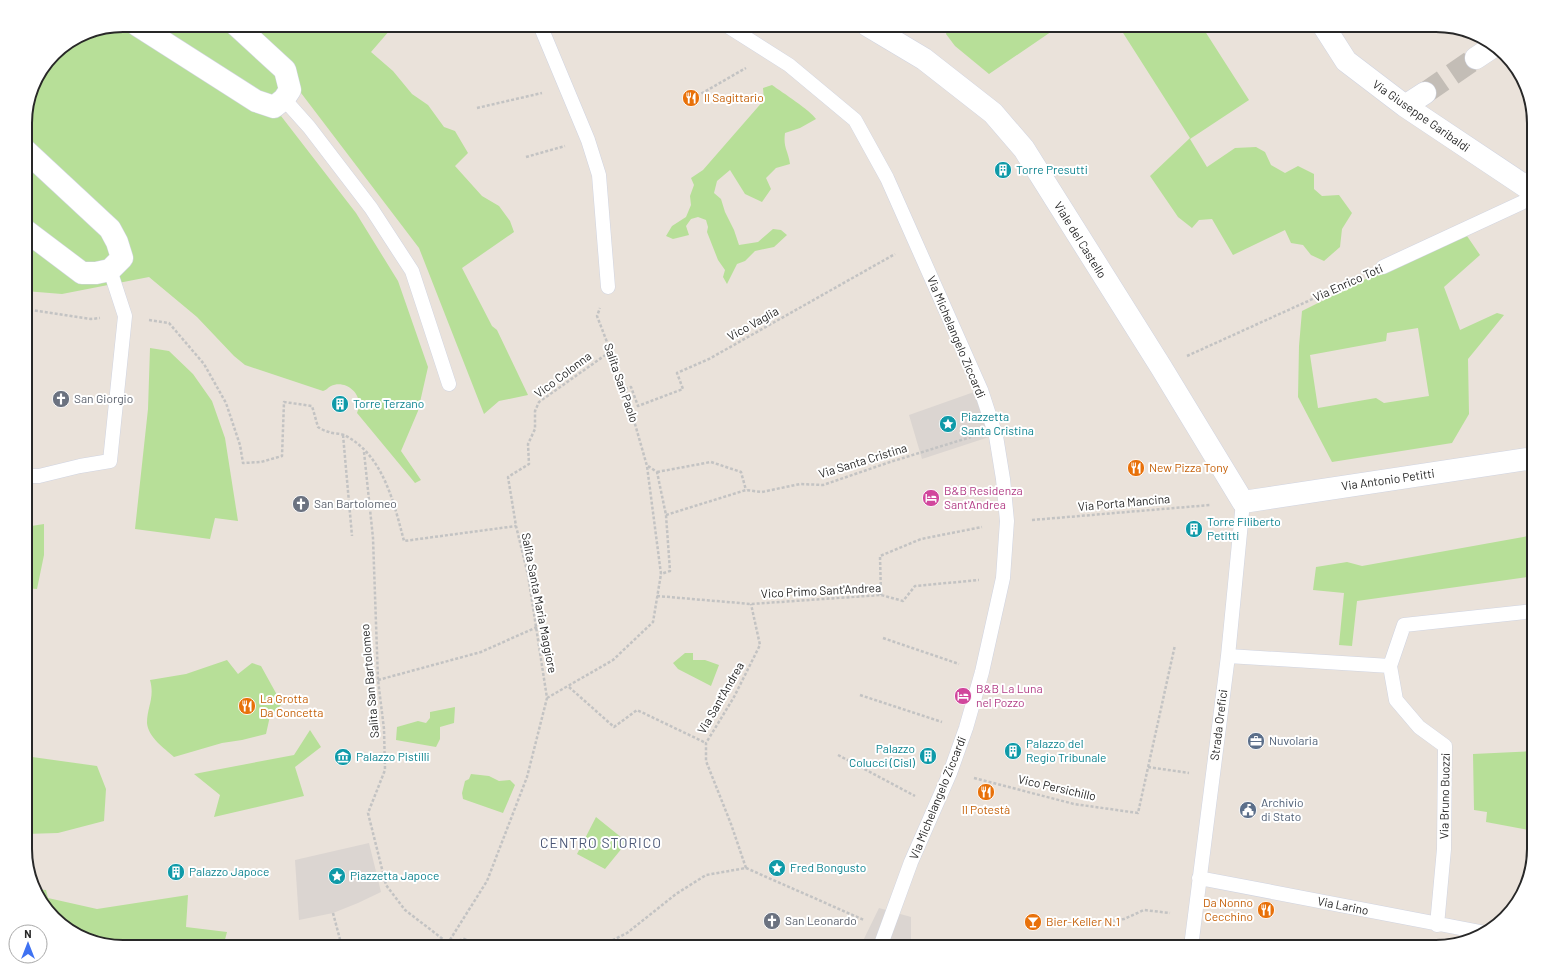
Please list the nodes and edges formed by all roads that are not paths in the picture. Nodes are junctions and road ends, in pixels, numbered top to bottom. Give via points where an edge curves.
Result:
1 (148, 32) edge
2 (244, 32) edge
3 (543, 32) edge
4 (737, 32) edge
5 (880, 32) edge
6 (1327, 32) edge
7 (1489, 49) edge
8 (1476, 58) tunnel mouth
9 (1424, 93) tunnel mouth
10 (284, 99) junction
11 (1405, 106) junction
12 (32, 157) edge
13 (1527, 187) edge
14 (1527, 200) edge
15 (32, 235) edge
16 (1383, 267) road end
17 (110, 270) junction
18 (608, 287) road end
19 (449, 384) dead end
20 (1527, 459) edge
21 (32, 476) edge
22 (1243, 502) junction
23 (1527, 612) edge
24 (1228, 656) junction
25 (1390, 666) junction
26 (1199, 878) junction
27 (1437, 924) junction
28 (1475, 931) edge
29 (882, 940) edge
30 (1192, 940) edge

1 - 10 street via 256,101 274,107
2 - 10 street via 285,70 290,90
3 - 18 lane via 588,140 599,175
4 - 29 lane, Via Michelangelo Ziccardi via 789,65 855,120 888,178 981,390 995,430 1003,479 1007,521 1003,578 982,672 950,773 911,862
5 - 22 street, Viale del Castello via 924,59 993,113 1024,149
6 - 11 street, Via Giuseppe Garibaldi via 1346,62
7 - 8 street
9 - 11 street
10 - 19 lane via 309,127 371,208 412,271
11 - 13 street, Via Giuseppe Garibaldi
12 - 17 street via 110,229 122,258
14 - 16 lane, Via Enrico Toti
15 - 17 street via 82,273
17 - 21 lane via 125,316 110,461
20 - 22 street, Via Antonio Petitti
22 - 24 lane, Strada Orefici
23 - 25 lane, Via Bruno Buozzi via 1404,625
24 - 25 lane
24 - 26 lane, Strada Orefici
25 - 27 lane, Via Bruno Buozzi via 1396,700 1419,727 1446,746 1444,849
26 - 27 lane, Via Larino
26 - 30 lane, Strada Orefici
27 - 28 lane, Via Larino

